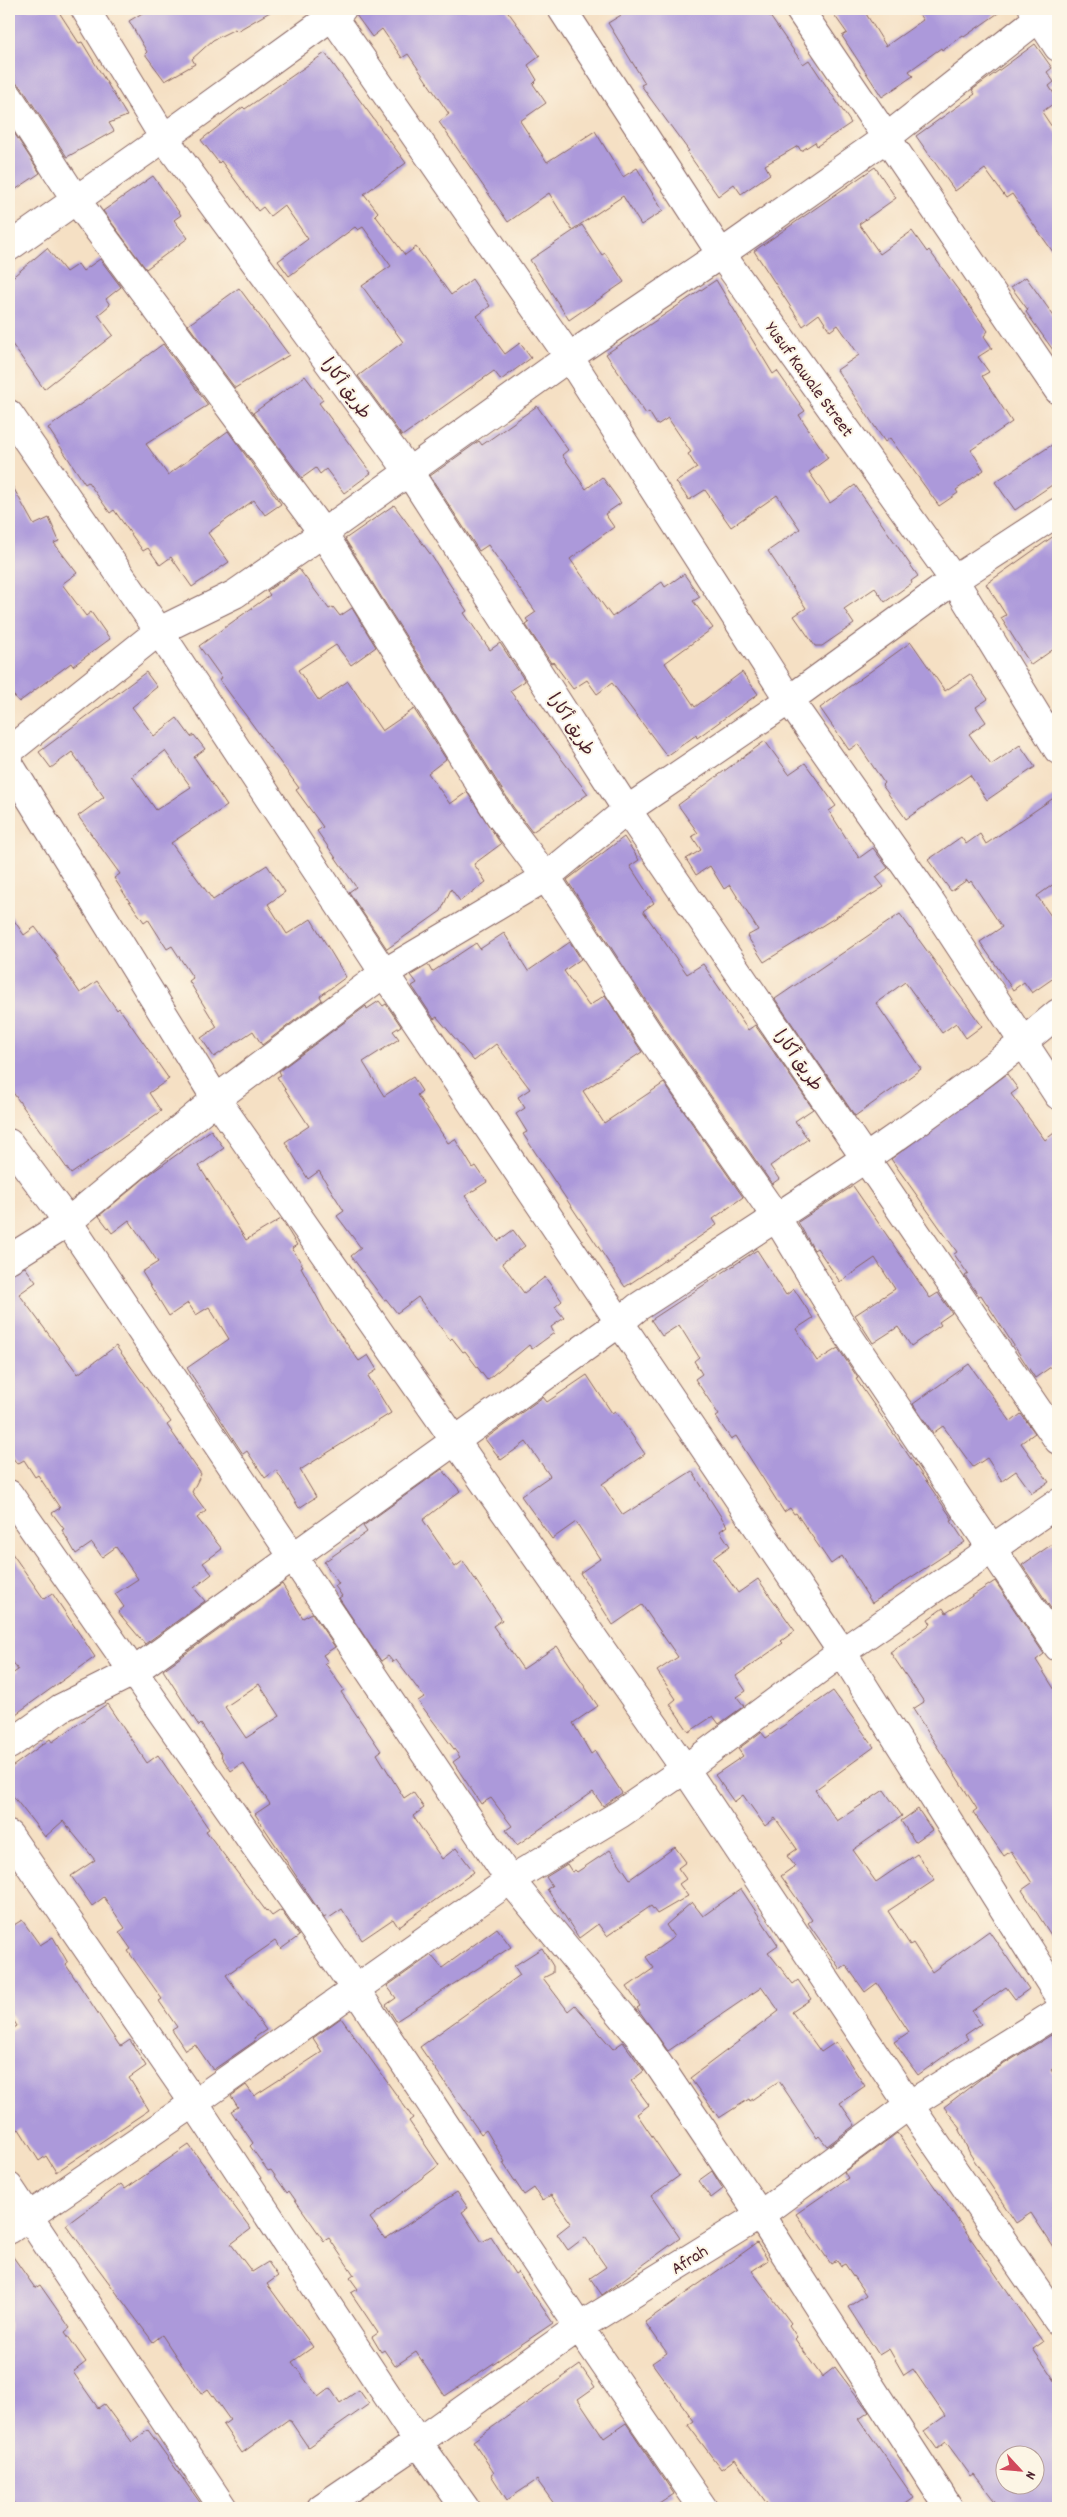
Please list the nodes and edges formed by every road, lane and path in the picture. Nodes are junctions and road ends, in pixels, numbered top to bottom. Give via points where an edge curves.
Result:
1 (85, 9) edge
2 (562, 9) edge
3 (799, 9) edge
4 (334, 12) edge
5 (1040, 12) edge
6 (1058, 46) edge
7 (9, 97) edge
8 (164, 138) junction
9 (886, 138) junction
10 (76, 200) junction
11 (9, 247) edge
12 (721, 254) junction
13 (569, 356) junction
14 (1058, 390) edge
15 (9, 414) edge
16 (409, 472) junction
17 (1058, 512) edge
18 (323, 533) junction
19 (954, 580) junction
20 (159, 631) junction
21 (789, 700) junction
22 (1058, 750) edge
23 (9, 751) edge
24 (9, 764) edge
25 (627, 810) junction
26 (546, 877) junction
27 (384, 973) junction
28 (1058, 1013) edge
29 (1024, 1043) junction
30 (1058, 1095) edge
31 (216, 1099) junction
32 (9, 1143) edge
33 (866, 1158) junction
34 (776, 1217) junction
35 (68, 1222) junction
36 (9, 1260) edge
37 (619, 1323) junction
38 (1058, 1440) edge
39 (454, 1441) junction
40 (9, 1494) edge
41 (1058, 1502) edge
42 (992, 1549) junction
43 (292, 1558) junction
44 (1058, 1647) edge
45 (842, 1652) junction
46 (133, 1672) junction
47 (9, 1745) edge
48 (685, 1769) junction
49 (9, 1835) edge
50 (510, 1880) junction
51 (356, 1990) junction
52 (1058, 1996) edge
53 (1058, 2012) edge
54 (194, 2103) junction
55 (909, 2105) junction
56 (9, 2187) edge
57 (760, 2215) junction
58 (19, 2223) edge
59 (1058, 2321) edge
60 (579, 2327) junction
61 (418, 2442) junction
62 (224, 2508) edge
63 (321, 2508) edge
64 (465, 2508) edge
65 (703, 2508) edge
66 (949, 2508) edge

1 - 8 street, طريق أكارا
2 - 12 street, Yusuf Kawale Street
3 - 9 street
4 - 8 street
4 - 13 street
5 - 6 street
5 - 9 street
7 - 10 street
8 - 10 street
8 - 16 street, طريق أكارا
9 - 12 street
9 - 14 street
10 - 11 street
10 - 18 street
12 - 13 street
12 - 19 street, Yusuf Kawale Street
13 - 16 street
13 - 21 street
15 - 20 street
16 - 18 street
16 - 25 street, طريق أكارا
17 - 19 street
18 - 20 street via 235,594
18 - 26 street via 500,816
19 - 21 street
19 - 22 street, Yusuf Kawale Street
20 - 23 street
20 - 27 street
21 - 25 street
21 - 29 street via 931,902
24 - 31 street
25 - 26 street
25 - 33 street, طريق أكارا
26 - 27 street
26 - 34 street via 650,1036
27 - 31 street
27 - 37 street
28 - 29 street
29 - 30 street
29 - 33 street
31 - 35 street
31 - 39 street
32 - 35 street
33 - 34 street
33 - 38 street, طريق أكارا
34 - 37 street via 638,1307
34 - 42 street via 844,1329
35 - 36 street
35 - 43 street
37 - 39 street
37 - 45 street
39 - 43 street
39 - 48 street
40 - 46 street
41 - 42 street
42 - 44 street
42 - 45 street
43 - 46 street
43 - 50 street
45 - 48 street
45 - 52 street
46 - 47 street via 62,1708
46 - 51 street
48 - 50 street via 620,1814
48 - 55 street
49 - 54 street
50 - 51 street
50 - 57 street via 642,2040
51 - 54 street
51 - 60 street
53 - 55 street, Afrah
54 - 58 street
54 - 61 street
55 - 57 street, Afrah
55 - 59 street
56 - 58 street
57 - 60 street, Afrah
57 - 66 street
58 - 62 street
60 - 61 street, Afrah
60 - 65 street
61 - 63 street, Afrah
61 - 64 street

